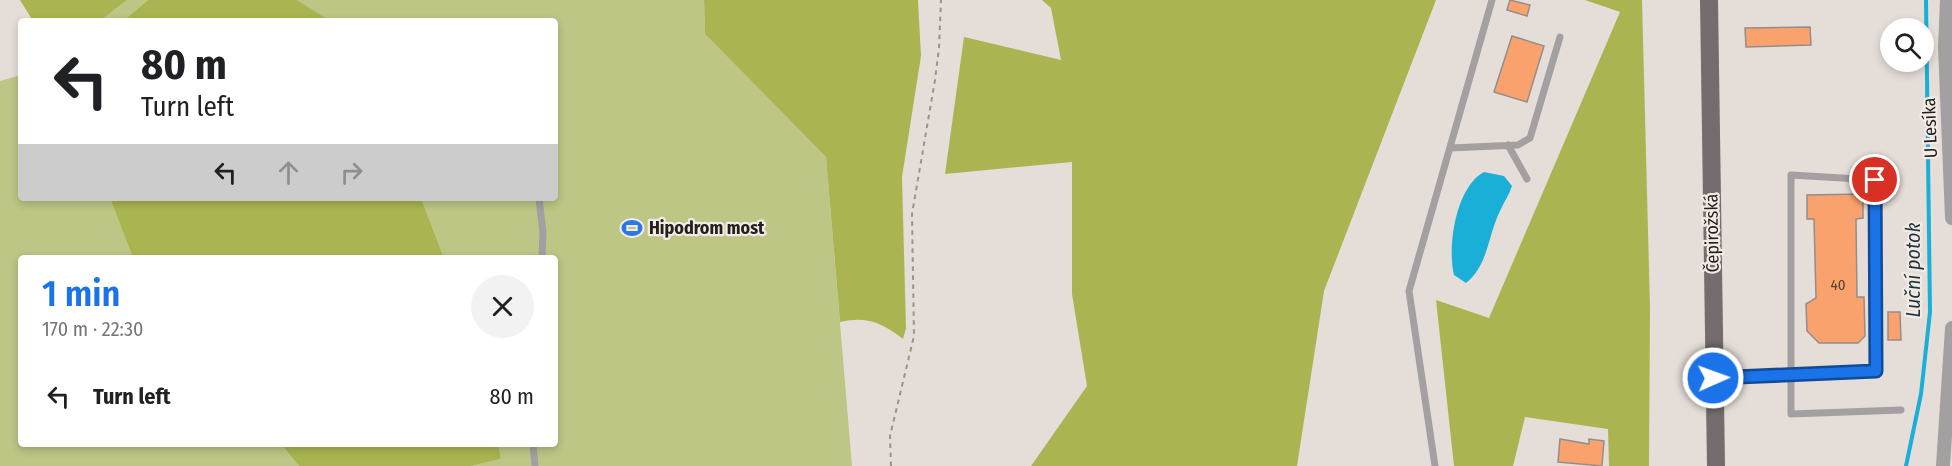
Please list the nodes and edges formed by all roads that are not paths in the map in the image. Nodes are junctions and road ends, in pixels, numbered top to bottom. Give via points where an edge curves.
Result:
1 (1492, 0) edge
2 (1708, 0) edge
3 (1947, 0) edge
4 (1560, 37) dead end
5 (1508, 146) junction
6 (1450, 148) junction
7 (1527, 179) dead end
8 (539, 201) edge
9 (1952, 218) edge
10 (542, 255) edge
11 (1952, 328) edge
12 (1790, 375) junction
13 (1713, 378) junction
14 (1901, 410) dead end
15 (533, 447) edge
16 (535, 466) edge
17 (1435, 466) edge
18 (1716, 466) edge
19 (1943, 466) edge

1 - 6 lane
2 - 13 main road, Čepirožská
3 - 9 street, U Lesíka via 1945,47
4 - 5 lane via 1530,138
5 - 6 lane
5 - 7 lane
6 - 17 lane via 1409,291
8 - 10 lane
11 - 19 street
12 - 12 lane via 1876,371 1875,180 1791,175
12 - 13 lane
12 - 14 lane via 1791,414
13 - 18 main road, Čepirožská
15 - 16 lane

